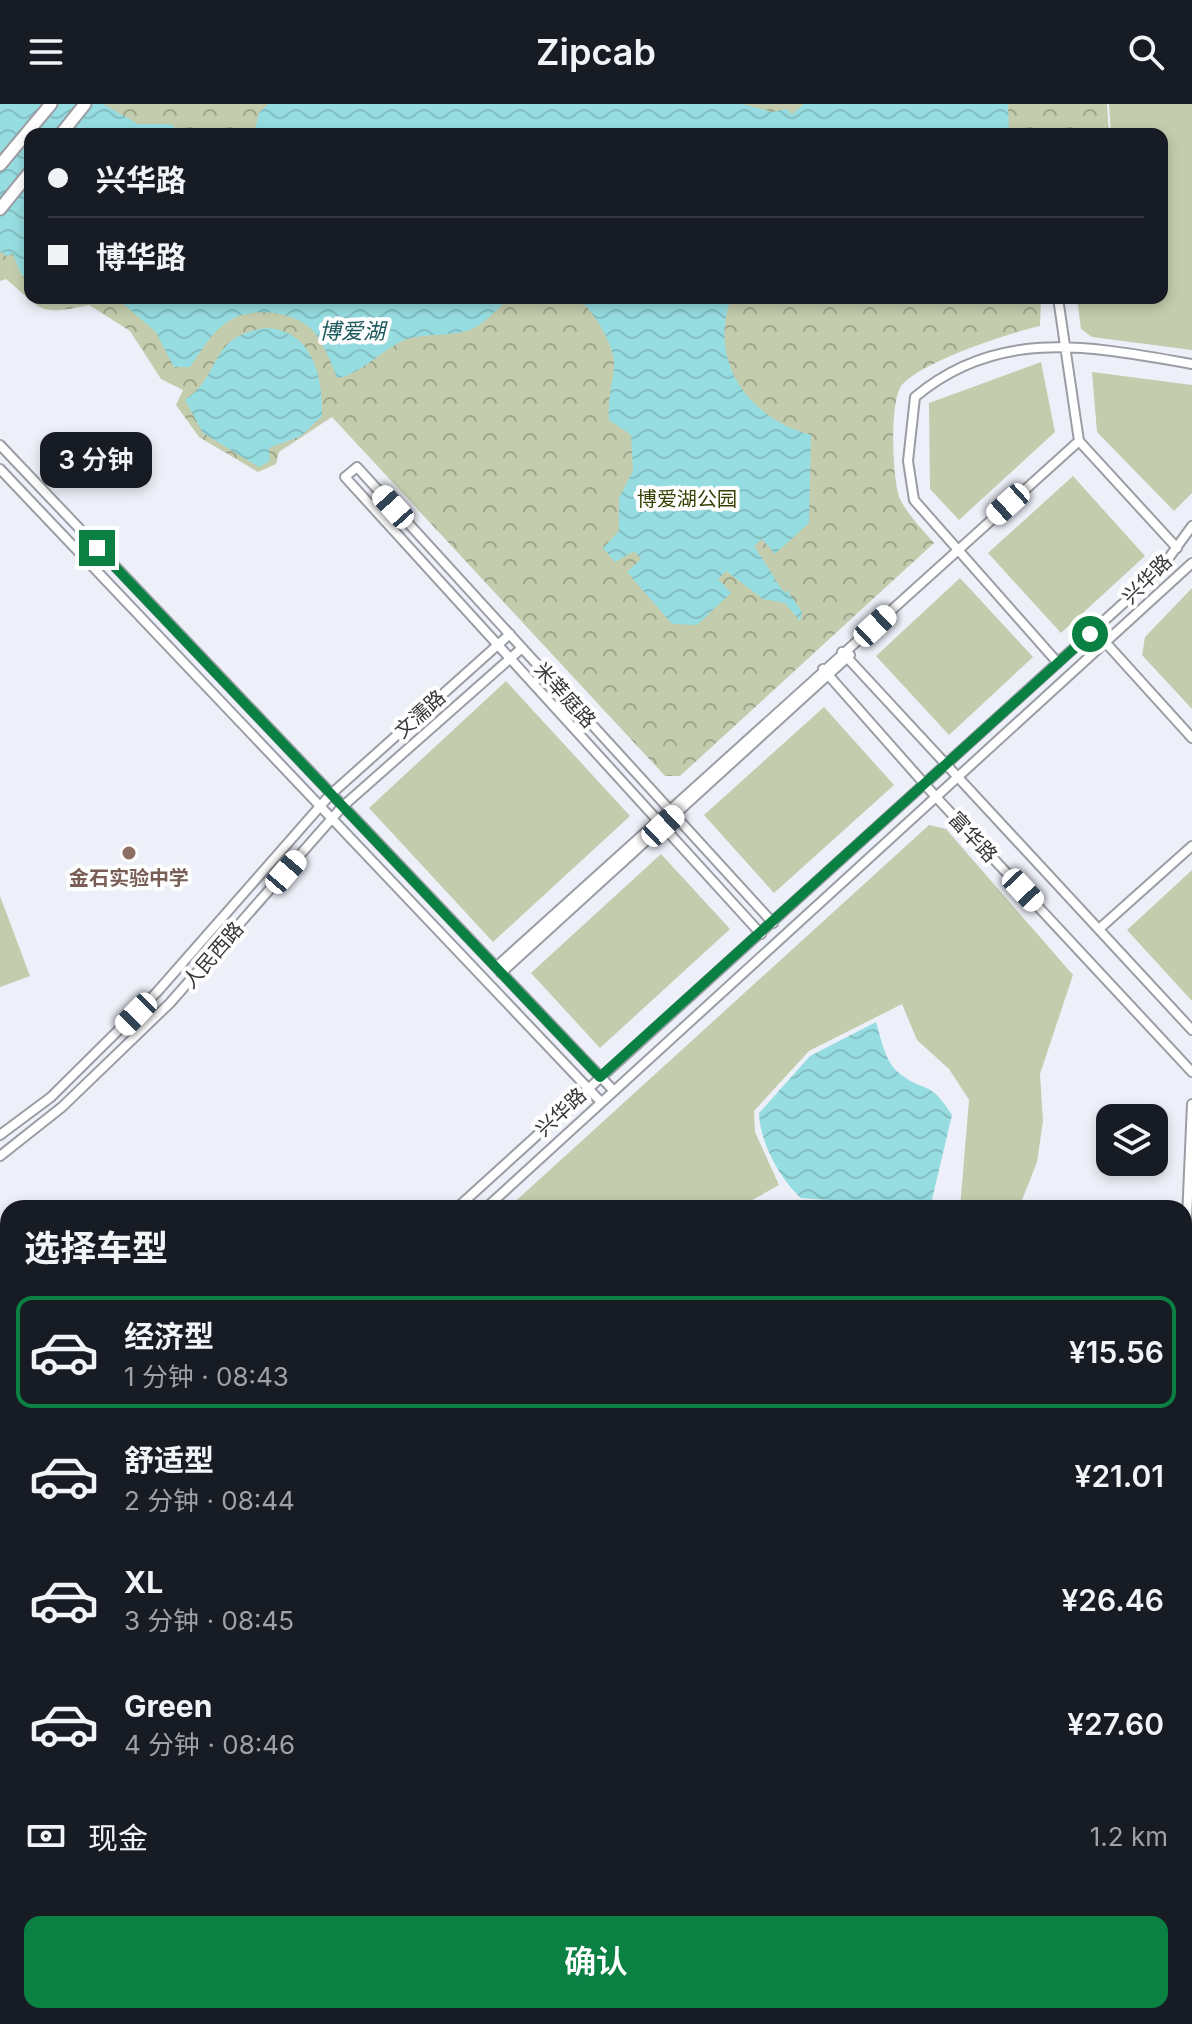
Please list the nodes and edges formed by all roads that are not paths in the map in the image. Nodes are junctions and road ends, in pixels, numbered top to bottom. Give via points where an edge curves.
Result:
1 (51, 104) edge
2 (85, 104) edge
3 (31, 128) edge
4 (66, 128) edge
5 (24, 136) edge
6 (0, 165) edge
7 (24, 179) edge
8 (0, 209) edge
9 (1059, 304) edge
10 (1063, 346) junction
11 (1192, 364) edge
12 (1079, 441) junction
13 (0, 445) edge
14 (0, 469) edge
15 (1192, 526) edge
16 (1177, 548) junction
17 (958, 550) junction
18 (1192, 563) edge
19 (510, 634) junction
20 (1106, 643) junction
21 (498, 645) junction
22 (522, 648) junction
23 (845, 655) junction
24 (510, 659) junction
25 (1058, 663) junction
26 (826, 672) junction
27 (1192, 738) edge
28 (945, 766) junction
29 (957, 778) junction
30 (925, 784) junction
31 (330, 795) junction
32 (936, 797) junction
33 (320, 804) junction
34 (342, 807) junction
35 (672, 813) junction
36 (332, 817) junction
37 (661, 824) junction
38 (1192, 846) edge
39 (773, 923) junction
40 (1099, 929) junction
41 (761, 934) junction
42 (498, 970) junction
43 (1192, 1030) edge
44 (1192, 1055) edge
45 (1183, 1062) junction
46 (1192, 1072) edge
47 (600, 1077) junction
48 (588, 1087) junction
49 (614, 1091) junction
50 (601, 1102) junction
51 (1192, 1104) edge
52 (0, 1135) edge
53 (0, 1156) edge
54 (466, 1200) edge
55 (495, 1200) edge
56 (1191, 1200) edge

1 - 3 main road
2 - 4 main road
5 - 6 main road
7 - 8 main road
9 - 10 street
10 - 11 street
10 - 12 street
10 - 17 street via 1005,350 915,397 908,461 914,500
12 - 16 street
12 - 17 street
13 - 31 street
14 - 33 street
15 - 16 street, 兴华路
16 - 25 street, 兴华路 via 1160,570
17 - 23 street
17 - 25 street
18 - 20 street, 兴华路
19 - 21 street, 文濡路
19 - 21 street, 米莘庭路 via 357,467 345,477
19 - 22 street, 米莘庭路
20 - 27 street
20 - 29 street, 兴华路
21 - 24 street, 米莘庭路
21 - 31 street, 文濡路
22 - 24 street, 文濡路
22 - 35 street, 米莘庭路
23 - 26 street
23 - 28 street, 富华路
24 - 34 street, 文濡路
24 - 37 street, 米莘庭路
25 - 28 street, 兴华路
26 - 30 street, 富华路
26 - 35 street
28 - 29 street, 富华路
28 - 30 street, 兴华路
29 - 32 street, 兴华路
29 - 40 street, 富华路
30 - 32 street, 富华路
30 - 39 street, 兴华路
31 - 33 street, 文濡路
31 - 34 street
32 - 45 street, 富华路
32 - 49 street, 兴华路
33 - 36 street
33 - 52 street, 文濡路 via 157,992 51,1097
34 - 36 street, 人民西路
34 - 42 street
35 - 37 street
35 - 39 street, 米莘庭路
36 - 48 street
36 - 53 street, 人民西路 via 170,1003 62,1107
37 - 41 street, 米莘庭路
37 - 42 street
38 - 40 street
39 - 41 street, 兴华路
40 - 43 street, 富华路
41 - 47 street, 兴华路
42 - 47 street
44 - 45 street
45 - 46 street, 富华路
47 - 48 street, 兴华路
47 - 49 street
48 - 50 street
48 - 54 street, 兴华路
49 - 50 street, 兴华路
50 - 55 street, 兴华路
51 - 56 street

